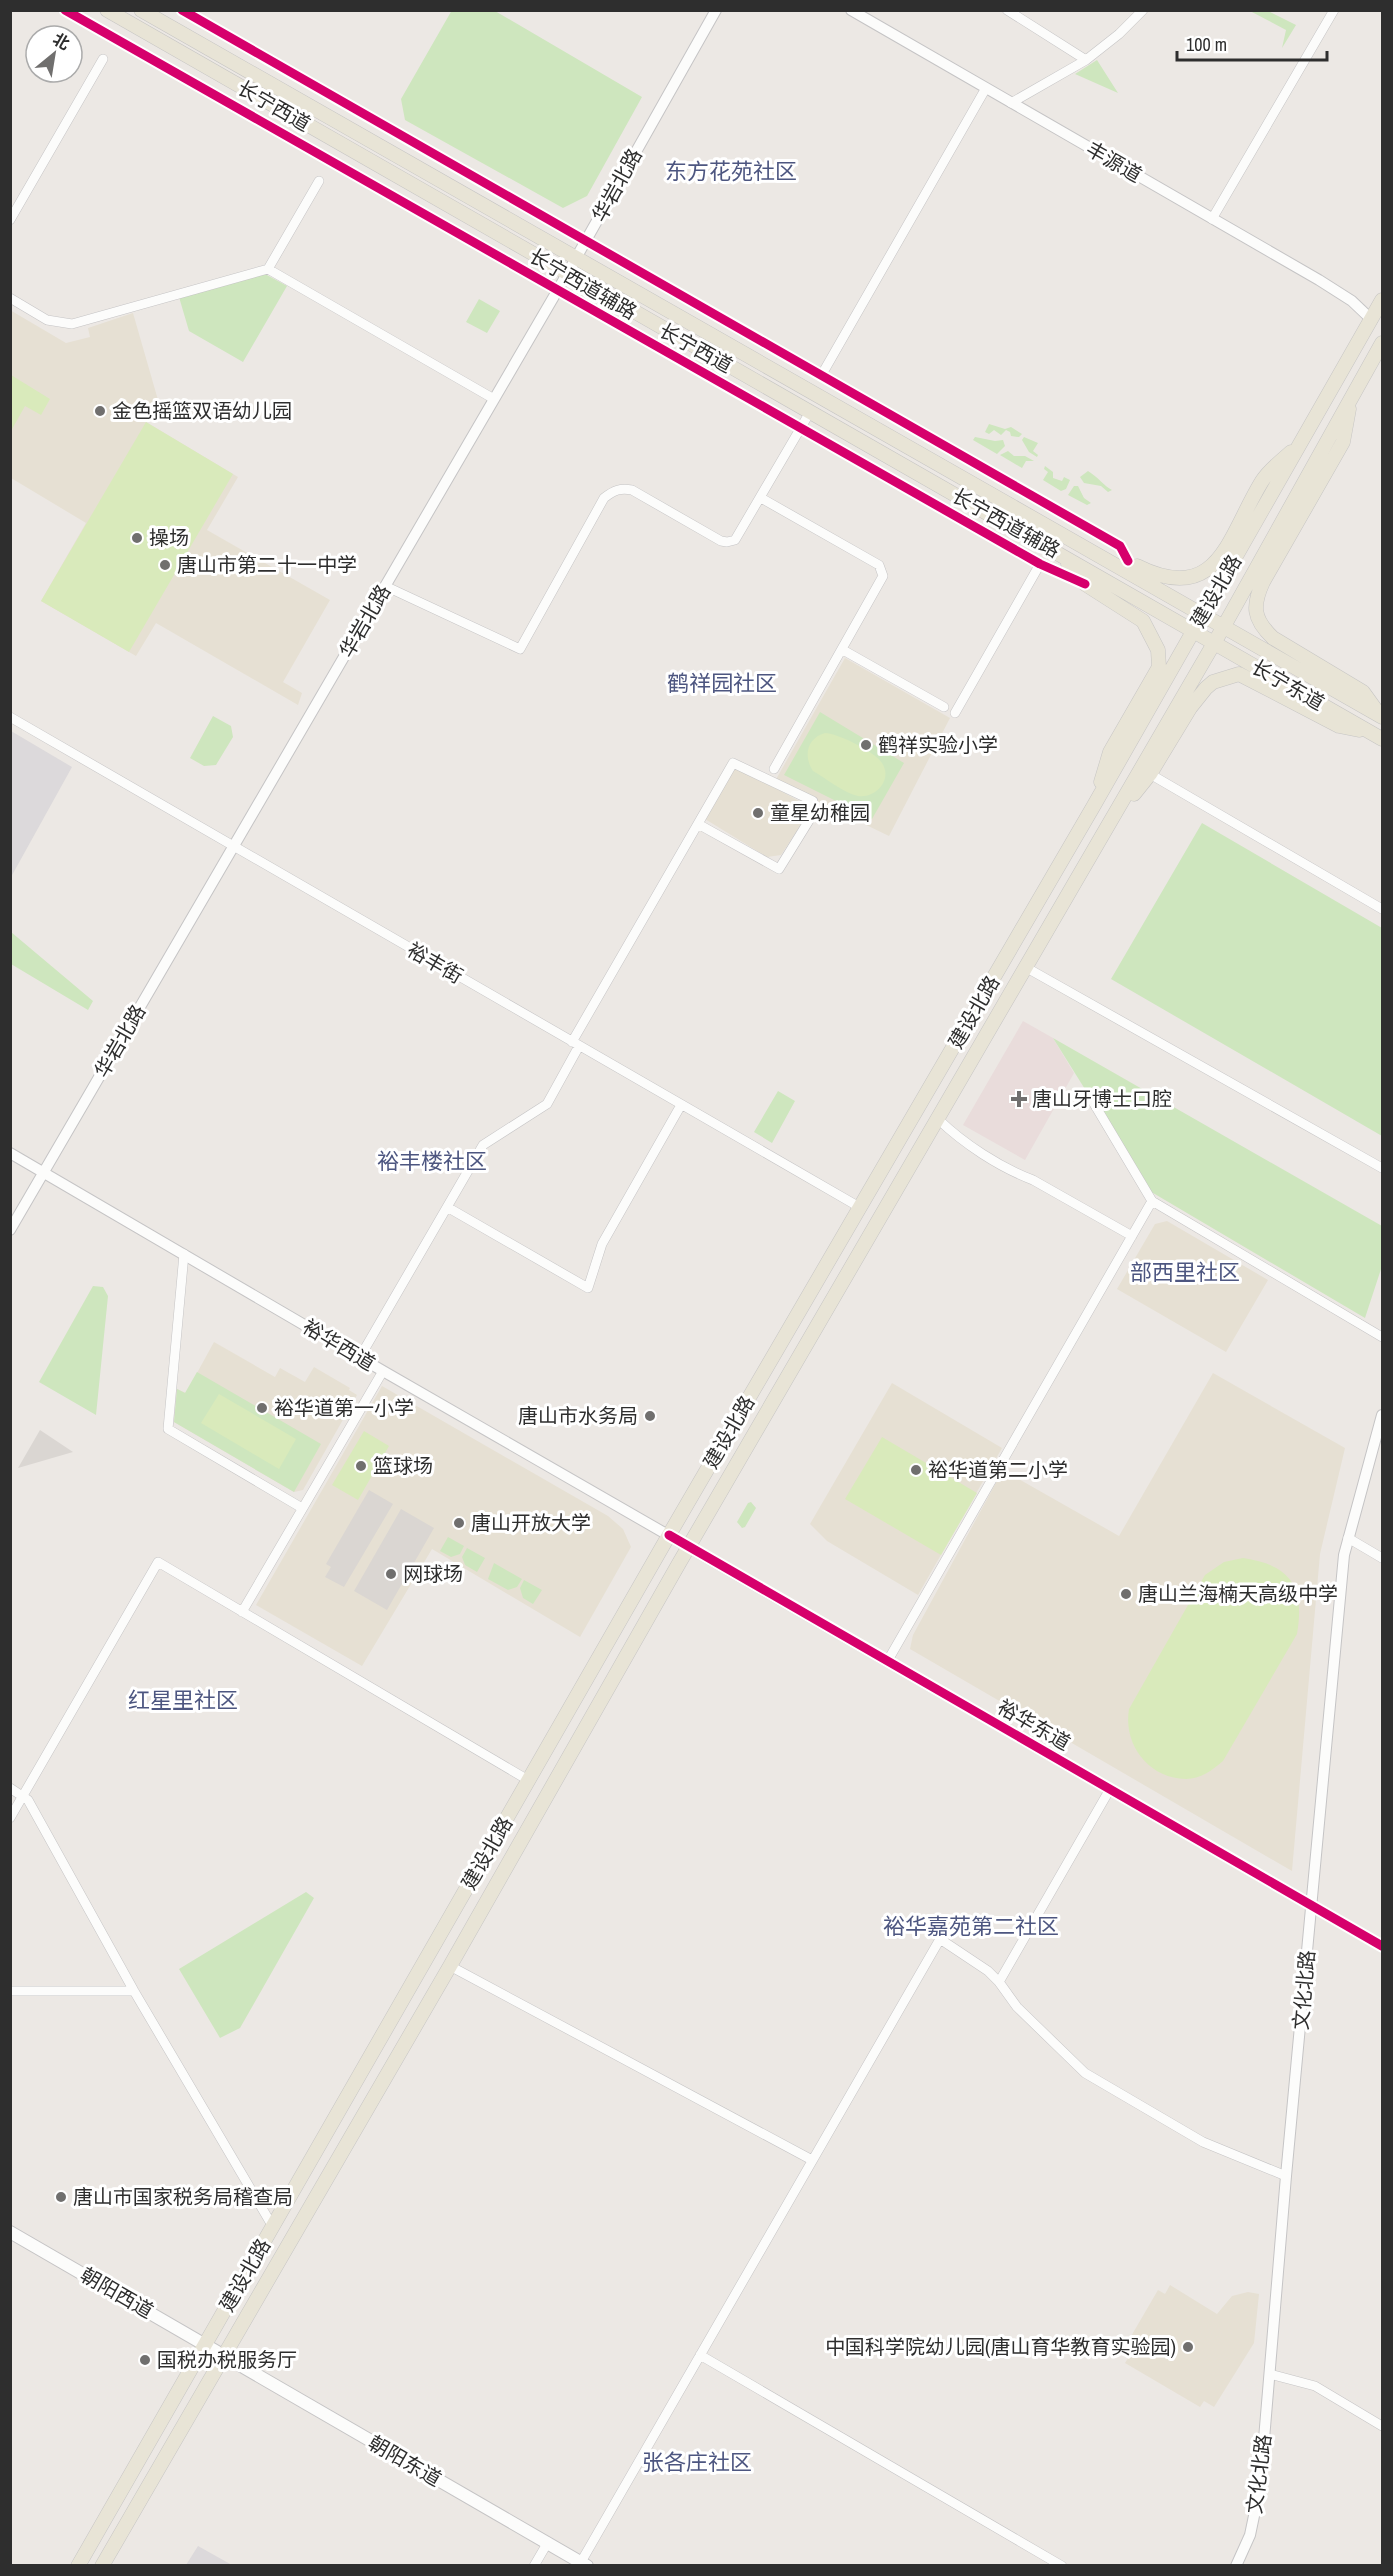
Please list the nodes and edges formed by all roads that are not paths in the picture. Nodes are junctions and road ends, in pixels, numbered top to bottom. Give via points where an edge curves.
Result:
1 (65, 10) edge
2 (107, 10) edge
3 (141, 10) edge
4 (182, 10) edge
5 (716, 10) edge
6 (851, 10) edge
7 (1007, 10) edge
8 (1143, 10) edge
9 (1334, 10) edge
10 (103, 59) dead end
11 (1086, 60) junction
12 (274, 63) junction
13 (264, 81) junction
14 (986, 88) junction
15 (1011, 103) junction
16 (320, 181) dead end
17 (1212, 219) junction
18 (10, 220) edge
19 (586, 241) junction
20 (575, 259) junction
21 (268, 269) junction
22 (567, 274) junction
23 (557, 290) junction
24 (10, 298) edge
25 (1383, 300) edge
26 (1372, 320) junction
27 (1383, 343) edge
28 (821, 376) junction
29 (1352, 395) junction
30 (494, 399) junction
31 (810, 412) junction
32 (801, 429) junction
33 (1303, 440) junction
34 (761, 498) junction
35 (1060, 555) junction
36 (1104, 557) junction
37 (1128, 561) junction
38 (1040, 564) junction
39 (1085, 584) junction
40 (385, 586) junction
41 (1203, 613) junction
42 (1224, 626) junction
43 (1192, 631) junction
44 (1214, 643) junction
45 (843, 650) junction
46 (944, 707) dead end
47 (955, 713) dead end
48 (10, 717) edge
49 (1382, 717) edge
50 (1378, 736) edge
51 (774, 769) dead end
52 (1150, 774) junction
53 (1093, 807) junction
54 (1113, 818) junction
55 (698, 824) junction
56 (232, 846) junction
57 (1383, 909) edge
58 (1027, 968) junction
59 (576, 1044) junction
60 (1093, 1102) dead end
61 (681, 1105) junction
62 (938, 1119) junction
63 (10, 1153) edge
64 (1383, 1168) edge
65 (44, 1173) junction
66 (1152, 1201) junction
67 (447, 1207) junction
68 (861, 1208) junction
69 (10, 1230) edge
70 (1132, 1236) junction
71 (184, 1254) junction
72 (1383, 1337) edge
73 (360, 1357) junction
74 (383, 1371) junction
75 (1383, 1415) edge
76 (302, 1508) junction
77 (669, 1535) junction
78 (1348, 1538) junction
79 (689, 1547) junction
80 (1383, 1558) edge
81 (242, 1611) junction
82 (887, 1662) junction
83 (528, 1780) junction
84 (10, 1788) edge
85 (1110, 1789) junction
86 (24, 1796) junction
87 (10, 1818) edge
88 (1312, 1905) junction
89 (1383, 1946) edge
90 (450, 1966) junction
91 (999, 1982) junction
92 (10, 1991) edge
93 (134, 1991) junction
94 (812, 2160) junction
95 (1286, 2176) junction
96 (273, 2227) junction
97 (10, 2232) edge
98 (205, 2344) junction
99 (224, 2355) junction
100 (700, 2355) junction
101 (1270, 2374) junction
102 (1383, 2426) edge
103 (548, 2542) junction
104 (584, 2564) edge
105 (78, 2565) edge
106 (102, 2565) edge
107 (534, 2565) edge
108 (1062, 2565) edge
109 (1236, 2565) edge

1 - 23 street, 长宁西道辅路
2 - 22 main road, 长宁西道
3 - 13 main road, 长宁西道
4 - 12 street, 长宁西道辅路
5 - 19 street, 华岩北路
6 - 14 street, 丰源道
7 - 11 street
8 - 11 street
9 - 17 street
10 - 18 street
11 - 15 street
12 - 13 street
12 - 19 street, 长宁西道辅路
13 - 20 main road, 长宁西道
14 - 15 street, 丰源道
14 - 28 street
15 - 17 street, 丰源道
16 - 21 street
17 - 26 street, 丰源道 via 1352,301
19 - 20 street, 华岩北路
19 - 28 street, 长宁西道辅路
20 - 22 street, 华岩北路
20 - 36 main road, 长宁西道
21 - 24 street via 72,324 47,320
21 - 30 street
22 - 23 street, 华岩北路
22 - 31 main road, 长宁西道
23 - 30 street, 华岩北路
23 - 32 street, 长宁西道辅路
25 - 26 main road, 建设北路
26 - 33 main road, 建设北路
27 - 29 main road, 建设北路
28 - 37 street, 长宁西道辅路 via 1120,546
29 - 42 main road, 建设北路
29 - 49 main road via 1343,442 1263,582 1255,606 1261,627 1273,638 1363,693
30 - 40 street, 华岩北路
31 - 32 street
31 - 35 main road, 长宁西道
32 - 34 street
32 - 38 street, 长宁西道辅路
33 - 37 main road via 1263,479 1223,553 1203,574 1176,579 1153,574
33 - 41 main road, 建设北路
34 - 40 street via 740,535 727,542 632,490 612,491 604,498 520,649
34 - 45 street via 879,565 883,576
35 - 39 main road
35 - 43 main road, 长宁西道
36 - 37 main road
36 - 41 main road, 长宁西道
38 - 39 street, 长宁西道辅路
38 - 47 street
39 - 53 main road via 1143,621 1158,650 1159,668 1110,752
40 - 56 street, 华岩北路
41 - 42 main road, 长宁东道
41 - 43 main road, 建设北路
42 - 44 main road, 建设北路
42 - 49 main road, 长宁东道
43 - 44 main road, 长宁东道
43 - 53 main road, 建设北路
44 - 50 main road, 长宁东道
44 - 54 main road, 建设北路
45 - 46 street
45 - 51 street
48 - 56 street, 裕丰街
50 - 52 main road via 1339,726 1239,674 1206,687
52 - 54 main road
52 - 57 street
53 - 68 main road, 建设北路
54 - 58 main road, 建设北路
55 - 55 street via 779,869 813,814 813,801 733,763
55 - 59 street
56 - 59 street, 裕丰街
56 - 65 street, 华岩北路
58 - 62 main road, 建设北路
58 - 64 street
59 - 61 street, 裕丰街
59 - 67 street via 547,1104 483,1145
60 - 66 street
61 - 67 street via 602,1244 588,1288
61 - 68 street, 裕丰街
62 - 70 street via 956,1137
62 - 79 main road, 建设北路
63 - 65 street, 裕华西道
65 - 69 street, 华岩北路
65 - 71 street, 裕华西道
66 - 70 street
66 - 72 street
67 - 73 street
68 - 77 main road, 建设北路
70 - 82 street
71 - 73 street, 裕华西道
71 - 76 street via 168,1429
73 - 74 street, 裕华西道
74 - 76 street
74 - 77 street, 裕华西道
75 - 78 street, 文化北路
76 - 81 street
77 - 79 street, 裕华东道
77 - 83 main road, 建设北路
78 - 80 street
78 - 88 street, 文化北路
79 - 82 street, 裕华东道
79 - 90 main road, 建设北路
81 - 83 street
81 - 86 street via 158,1562
82 - 85 street, 裕华东道
83 - 96 main road, 建设北路
84 - 86 street
85 - 88 street, 裕华东道
85 - 91 street
86 - 87 street
86 - 93 street
88 - 89 street, 裕华东道
88 - 95 street, 文化北路
90 - 94 street
90 - 99 main road, 建设北路
91 - 94 street via 940,1939
91 - 95 street via 1017,2007 1085,2073 1203,2142
92 - 93 street
93 - 96 street
94 - 100 street
95 - 101 street, 文化北路
96 - 98 main road, 建设北路
97 - 98 main road, 朝阳西道
98 - 99 main road, 朝阳西道
98 - 105 main road, 建设北路
99 - 103 main road, 朝阳东道
99 - 106 main road, 建设北路
100 - 104 street
100 - 108 street
101 - 102 street via 1315,2386
101 - 109 street, 文化北路 via 1257,2510
103 - 104 main road, 朝阳东道
103 - 107 street

